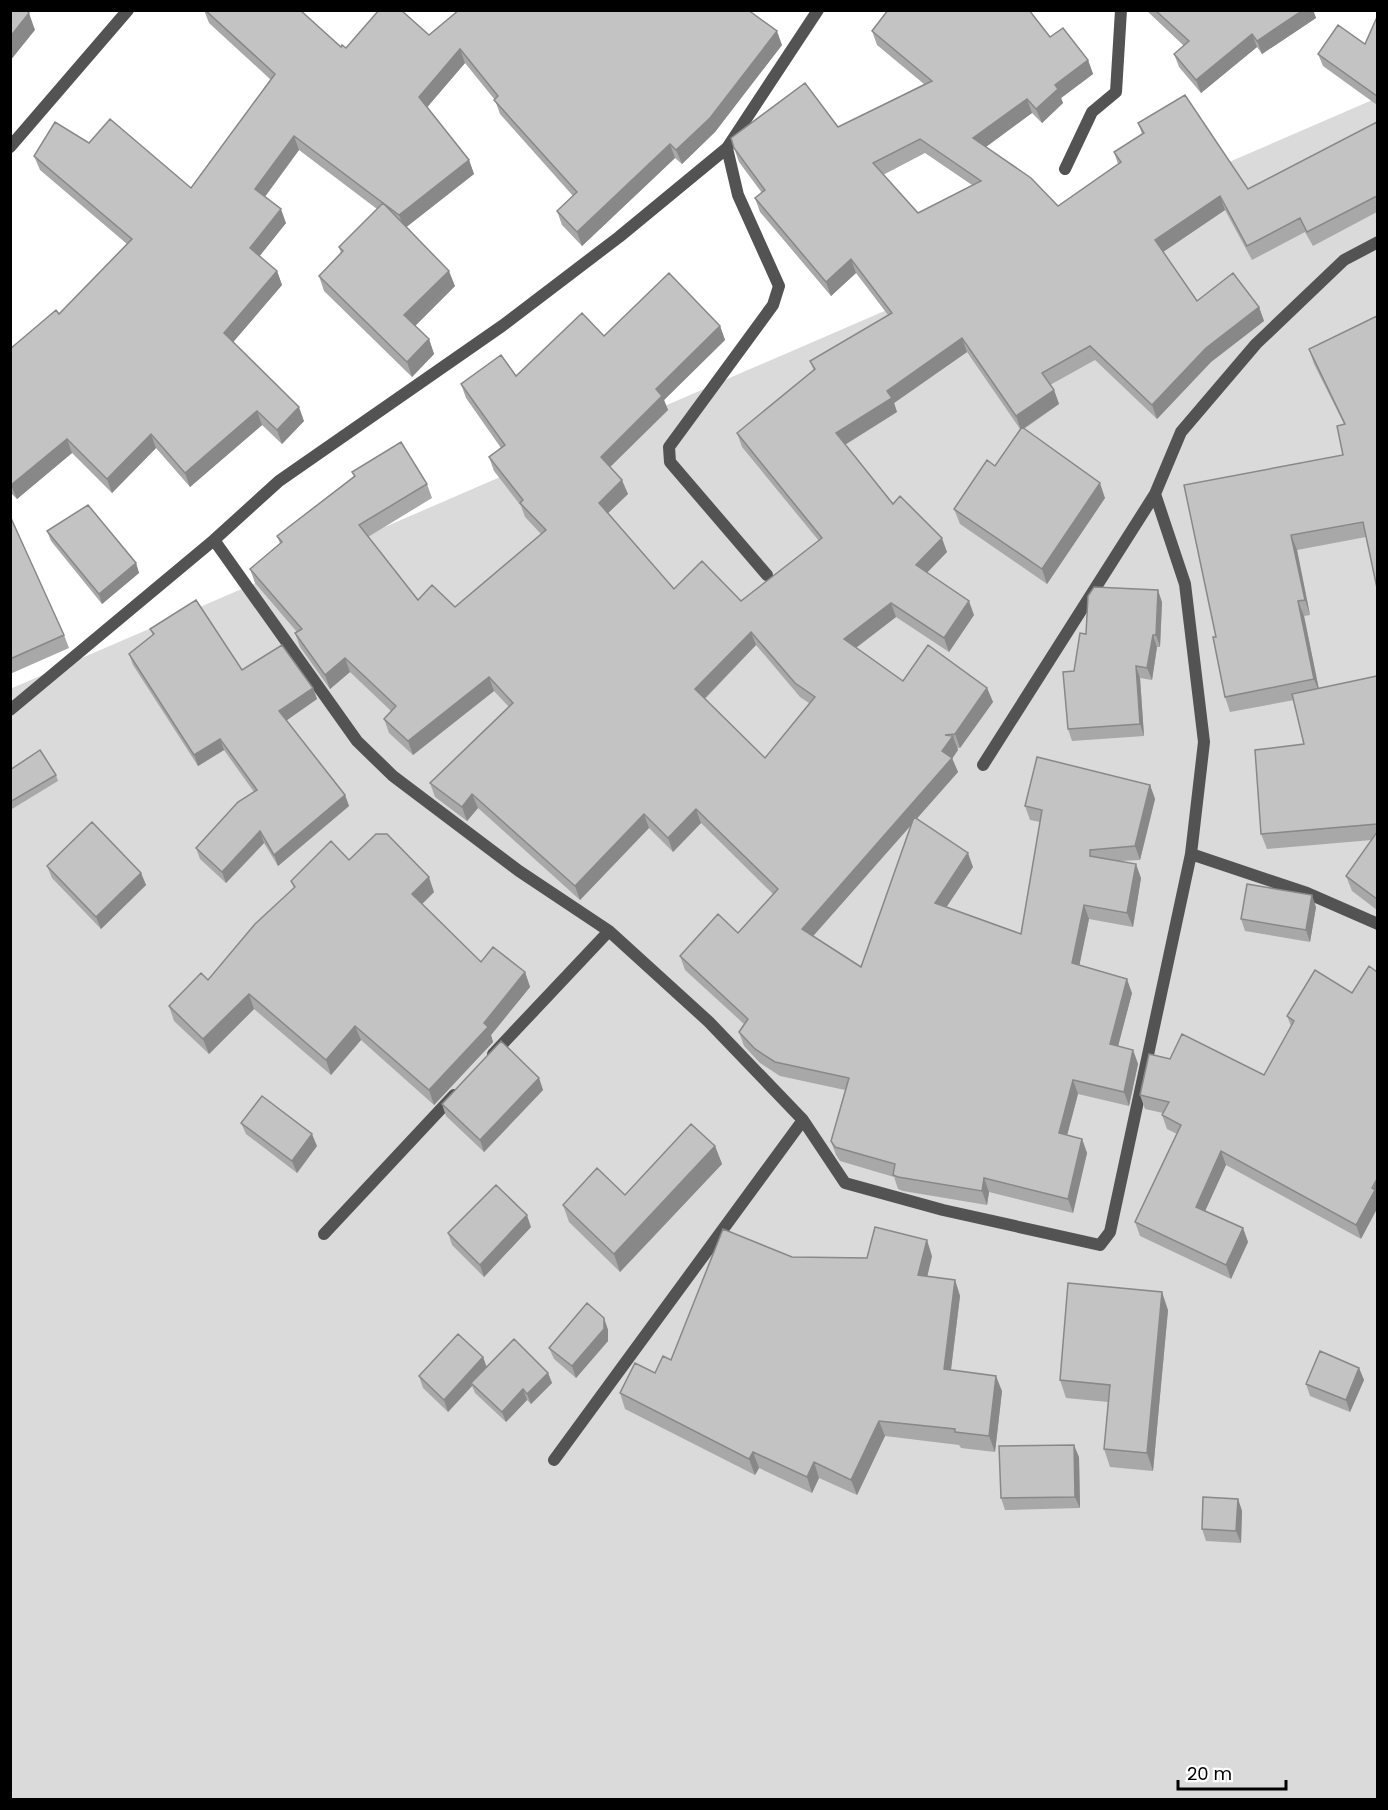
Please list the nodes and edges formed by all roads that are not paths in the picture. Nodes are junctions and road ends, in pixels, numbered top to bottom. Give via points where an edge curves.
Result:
1 (128, 10) edge
2 (818, 10) edge
3 (1121, 10) edge
4 (10, 147) edge
5 (727, 148) junction
6 (1065, 169) dead end
7 (1377, 242) edge
8 (1155, 494) junction
9 (214, 540) junction
10 (767, 575) dead end
11 (10, 710) edge
12 (983, 765) dead end
13 (1191, 854) junction
14 (1377, 924) edge
15 (609, 931) junction
16 (487, 1061) edge
17 (462, 1087) edge
18 (803, 1120) junction
19 (324, 1234) dead end
20 (554, 1460) dead end

1 - 4 street
2 - 5 street
3 - 6 street via 1116,92 1092,112
5 - 9 street via 502,326 279,481
5 - 10 street via 738,195 779,286 773,305 669,447 670,462
7 - 8 street via 1344,260 1256,344 1181,432
8 - 12 street
8 - 13 street via 1185,584 1204,742
9 - 11 street
9 - 15 street via 357,741 393,776 501,858
13 - 14 street via 1306,893
13 - 18 street via 1110,1232 1100,1245 943,1210 846,1183
15 - 16 street
15 - 18 street via 709,1022
17 - 19 street
18 - 20 street

